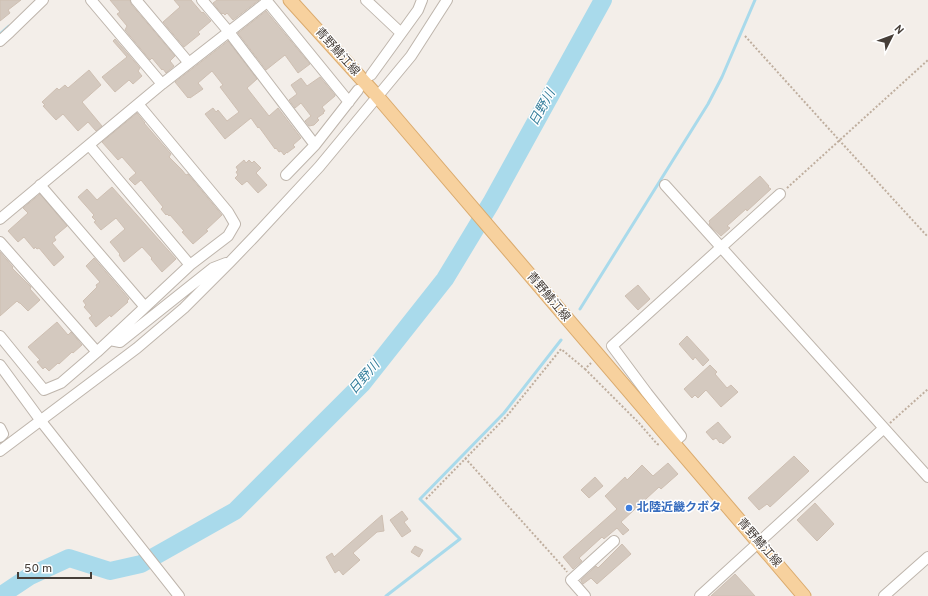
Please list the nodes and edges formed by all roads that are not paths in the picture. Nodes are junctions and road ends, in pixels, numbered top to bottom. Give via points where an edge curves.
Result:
1 (43, 0) edge
2 (91, 0) edge
3 (137, 0) edge
4 (202, 0) edge
5 (290, 0) edge
6 (366, 0) edge
7 (422, 0) edge
8 (447, 0) edge
9 (266, 1) edge
10 (229, 32) junction
11 (401, 33) junction
12 (0, 40) edge
13 (189, 63) junction
14 (371, 75) dead end
15 (162, 84) junction
16 (358, 90) dead end
17 (380, 100) junction
18 (349, 102) junction
19 (138, 104) junction
20 (89, 145) junction
21 (315, 145) junction
22 (286, 175) dead end
23 (40, 185) junction
24 (665, 185) dead end
25 (780, 194) road end
26 (0, 219) edge
27 (0, 242) edge
28 (721, 247) junction
29 (230, 262) junction
30 (190, 265) junction
31 (145, 307) junction
32 (0, 336) edge
33 (110, 340) junction
34 (97, 352) junction
35 (0, 365) edge
36 (42, 422) junction
37 (0, 428) edge
38 (884, 428) junction
39 (0, 437) edge
40 (673, 443) junction
41 (0, 451) edge
42 (928, 476) edge
43 (614, 541) dead end
44 (758, 543) junction
45 (928, 557) edge
46 (179, 596) edge
47 (586, 596) edge
48 (700, 596) edge
49 (804, 596) edge
50 (884, 596) edge

1 - 12 street
2 - 15 street
3 - 13 street
4 - 10 street
5 - 17 main road, 青野鯖江線
6 - 11 street
7 - 11 street
8 - 17 street
9 - 10 street
9 - 18 street
10 - 13 street
10 - 21 street
11 - 14 street
13 - 15 street
15 - 19 street
16 - 18 street
17 - 29 street
17 - 40 main road, 青野鯖江線
18 - 21 street
19 - 20 street
19 - 30 street via 228,212 235,224 228,236
20 - 23 street
20 - 30 street
21 - 22 street
23 - 26 street
23 - 31 street
24 - 28 street
25 - 28 street
27 - 34 street
28 - 38 street
28 - 40 street via 612,346 681,436
29 - 33 street via 213,268 120,342
29 - 36 street via 184,308
30 - 31 street
31 - 33 street
32 - 34 street via 44,390 61,383
33 - 34 street
35 - 36 street
36 - 41 street
36 - 46 street
37 - 39 street via 3,434
38 - 42 street
38 - 44 street
40 - 44 main road, 青野鯖江線
43 - 47 street via 571,580
44 - 48 street
44 - 49 main road, 青野鯖江線
45 - 50 street

